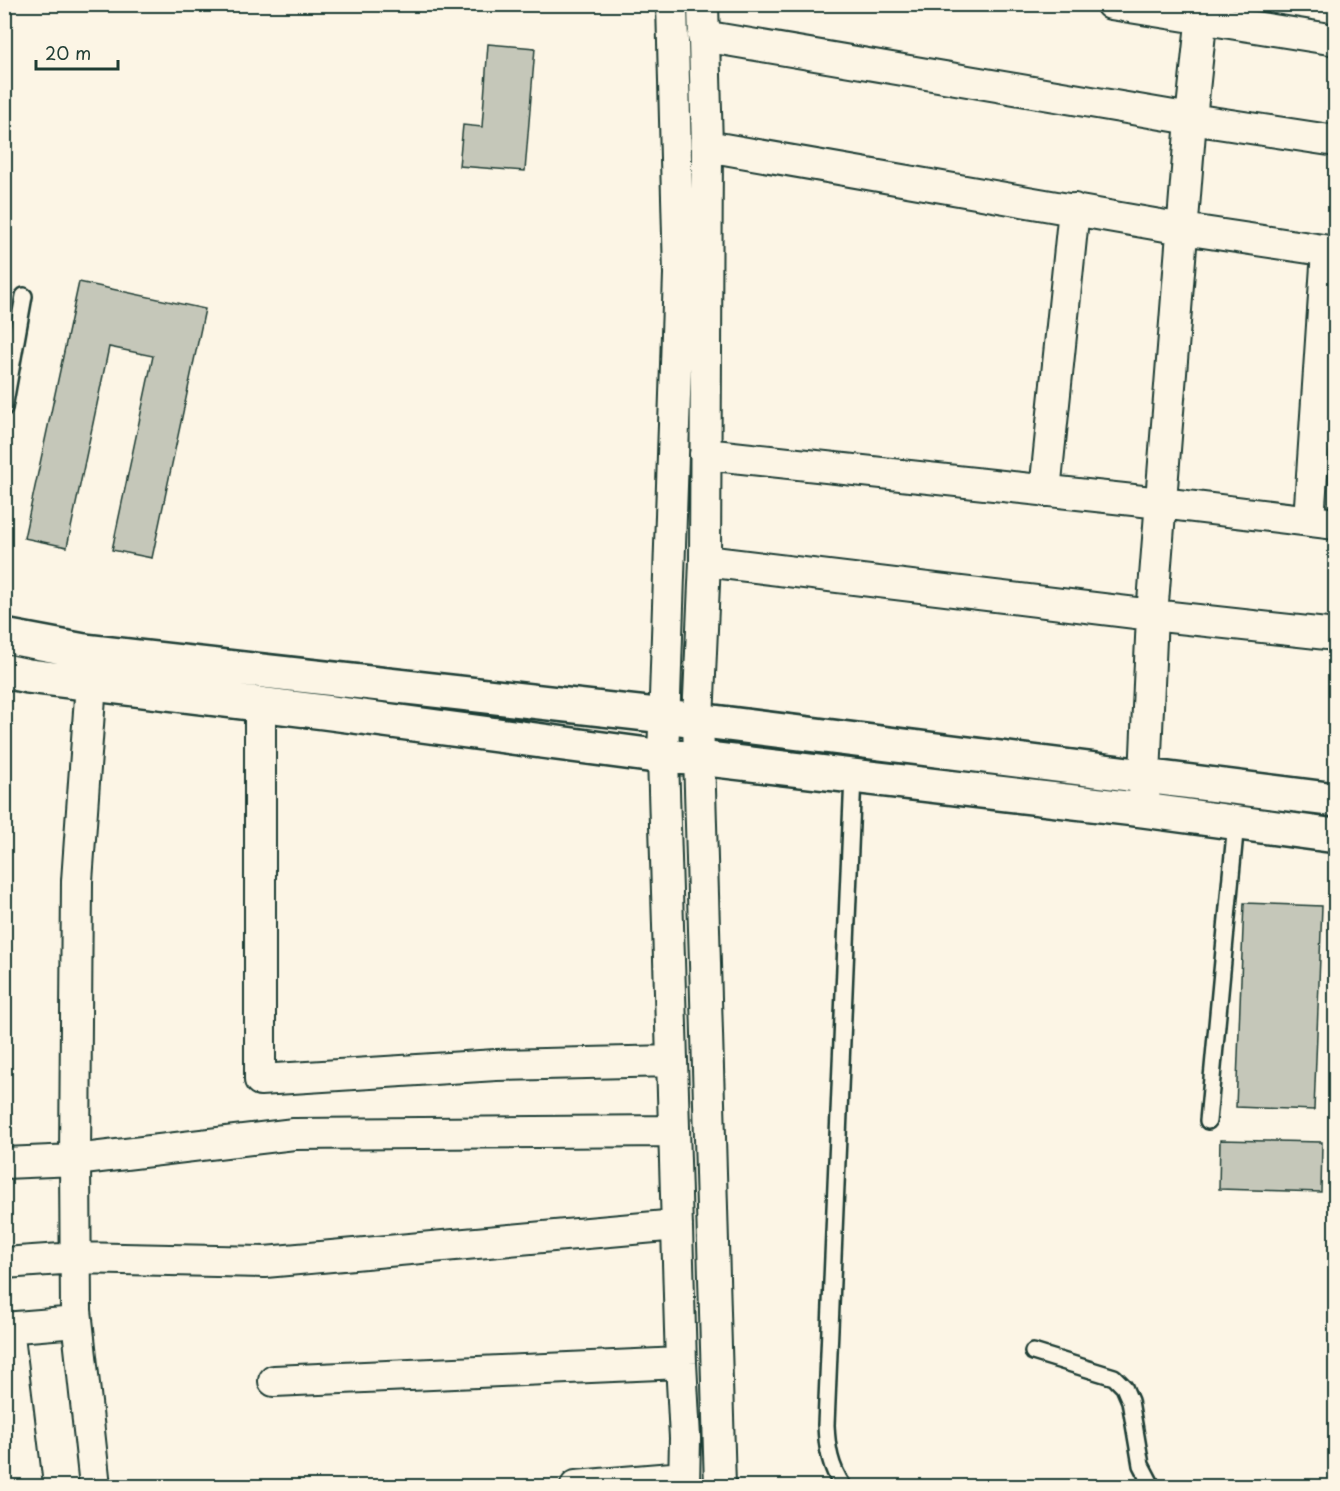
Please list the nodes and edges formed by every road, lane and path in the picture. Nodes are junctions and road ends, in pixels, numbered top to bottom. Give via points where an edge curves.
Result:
1 (672, 4) edge
2 (703, 4) edge
3 (1111, 4) edge
4 (1202, 12) edge
5 (703, 36) junction
6 (1335, 40) edge
7 (1191, 119) junction
8 (1335, 141) edge
9 (707, 146) junction
10 (1074, 209) junction
11 (1182, 229) junction
12 (1331, 252) edge
13 (24, 296) dead end
14 (4, 408) edge
15 (705, 454) junction
16 (1045, 491) junction
17 (1161, 502) junction
18 (1322, 522) edge
19 (705, 561) junction
20 (1152, 615) junction
21 (1335, 635) edge
22 (4, 636) edge
23 (4, 670) edge
24 (91, 683) junction
25 (260, 704) junction
26 (665, 716) junction
27 (698, 720) junction
28 (663, 757) junction
29 (699, 758) junction
30 (853, 776) junction
31 (1145, 777) junction
32 (1335, 800) edge
33 (1143, 810) junction
34 (1236, 822) junction
35 (1335, 836) edge
36 (672, 1061) junction
37 (1208, 1121) dead end
38 (674, 1131) junction
39 (75, 1160) junction
40 (4, 1163) edge
41 (677, 1225) junction
42 (76, 1258) junction
43 (4, 1263) edge
44 (77, 1322) junction
45 (6, 1328) edge
46 (1033, 1352) dead end
47 (681, 1363) junction
48 (274, 1381) dead end
49 (684, 1482) edge
50 (27, 1486) edge
51 (95, 1486) edge
52 (576, 1486) edge
53 (720, 1486) edge
54 (843, 1486) edge
55 (1152, 1486) edge

1 - 26 street via 679,274
2 - 5 street
3 - 4 street
4 - 6 street
4 - 7 street
5 - 7 street
5 - 9 street
7 - 8 street
7 - 11 street
9 - 10 street
9 - 15 street
10 - 11 street
10 - 16 street
11 - 12 street
11 - 17 street
12 - 18 street
13 - 14 lane
15 - 16 street
15 - 19 street
16 - 17 street
17 - 18 street
17 - 20 street
19 - 20 street
19 - 27 street
20 - 21 street
20 - 31 street
22 - 26 street via 84,651
23 - 24 street
24 - 25 street
24 - 39 street via 77,881
25 - 28 street
25 - 36 street via 260,1080 496,1065
26 - 27 street
26 - 28 street
27 - 29 street
27 - 31 street
28 - 29 street
28 - 36 street
29 - 30 street
29 - 53 street
30 - 33 street
30 - 54 lane via 826,1425 827,1448 834,1473
31 - 32 street
31 - 33 street
33 - 34 street
34 - 35 street
34 - 37 lane
36 - 38 street
38 - 39 street via 294,1134
38 - 41 street
39 - 40 street
39 - 42 street
41 - 42 street via 265,1262
41 - 47 street
42 - 43 street
42 - 44 street
44 - 45 street
44 - 51 street
45 - 50 street
46 - 55 lane via 1114,1377 1124,1387 1141,1465
47 - 48 street
47 - 49 street
49 - 52 street

